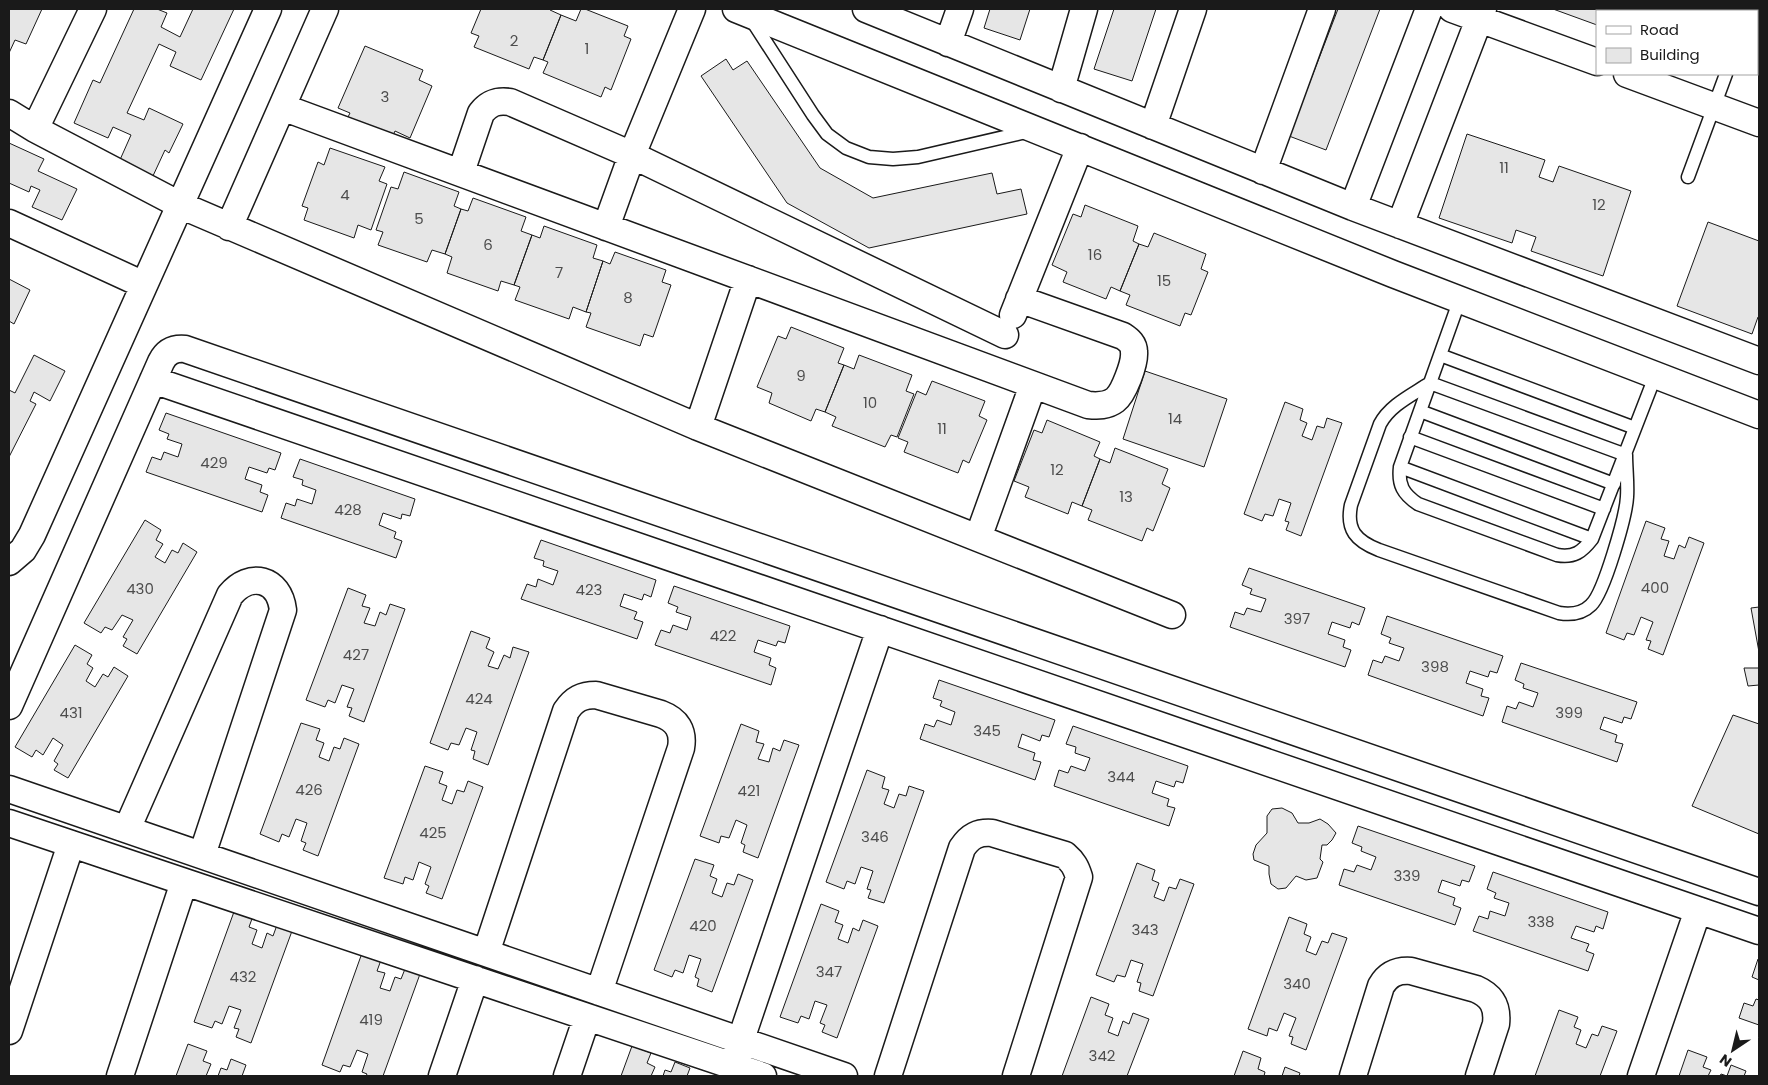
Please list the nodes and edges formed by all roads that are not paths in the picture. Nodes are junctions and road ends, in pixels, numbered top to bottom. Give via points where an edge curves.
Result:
1 (93, 9) edge
2 (268, 9) edge
3 (324, 9) edge
4 (692, 9) edge
5 (866, 9) edge
6 (960, 9) edge
7 (1084, 9) edge
8 (1193, 9) edge
9 (1322, 9) edge
10 (1429, 9) edge
11 (1452, 9) edge
12 (742, 11) edge
13 (1481, 14) edge
14 (948, 43) junction
15 (1596, 62) edge
16 (1630, 75) edge
17 (1726, 75) edge
18 (1061, 89) junction
19 (282, 107) junction
20 (1714, 107) junction
21 (9, 113) edge
22 (1759, 123) edge
23 (1153, 126) junction
24 (35, 129) junction
25 (1037, 130) junction
26 (1080, 147) junction
27 (632, 156) junction
28 (1263, 170) junction
29 (461, 172) junction
30 (1688, 177) dead end
31 (180, 206) junction
32 (1353, 207) junction
33 (9, 223) edge
34 (1400, 225) junction
35 (229, 227) junction
36 (606, 227) junction
37 (748, 279) junction
38 (144, 285) junction
39 (1019, 299) junction
40 (1460, 300) junction
41 (1005, 335) junction
42 (1440, 355) junction
43 (1759, 361) edge
44 (991, 369) junction
45 (1656, 374) junction
46 (153, 380) junction
47 (1430, 383) junction
48 (1033, 385) junction
49 (1420, 411) junction
50 (1759, 415) edge
51 (698, 427) junction
52 (1635, 428) junction
53 (1410, 437) junction
54 (1626, 455) junction
55 (1400, 466) junction
56 (1614, 484) junction
57 (1604, 510) junction
58 (978, 538) junction
59 (1592, 539) junction
60 (9, 562) edge
61 (1172, 615) dead end
62 (880, 630) junction
63 (9, 706) edge
64 (9, 789) edge
65 (9, 823) edge
66 (127, 829) junction
67 (71, 844) junction
68 (202, 855) junction
69 (184, 882) junction
70 (1759, 892) edge
71 (1698, 910) junction
72 (1759, 931) edge
73 (486, 953) junction
74 (474, 979) junction
75 (599, 992) junction
76 (587, 1017) junction
77 (9, 1031) edge
78 (740, 1040) junction
79 (730, 1071) edge
80 (120, 1076) edge
81 (442, 1076) edge
82 (567, 1076) edge
83 (763, 1076) edge
84 (844, 1076) edge
85 (888, 1076) edge
86 (1016, 1076) edge
87 (1353, 1076) edge
88 (1479, 1076) edge
89 (1641, 1076) edge

1 - 24 street
2 - 31 street
3 - 19 street
4 - 27 street
5 - 14 street
6 - 14 street
7 - 18 street
8 - 23 street
9 - 28 street
10 - 32 street
11 - 13 street
12 - 25 street
12 - 25 lane via 827,134 846,148 869,157 892,160
13 - 15 street
13 - 34 street
14 - 18 street
16 - 20 street
17 - 20 lane
18 - 23 street
19 - 29 street
19 - 35 street
20 - 22 street
20 - 30 lane
21 - 24 street
23 - 28 street
24 - 31 street
25 - 26 street
26 - 39 street
26 - 40 street
27 - 29 street via 502,101 486,107 481,113
27 - 36 street
27 - 41 street
28 - 32 street
29 - 36 street
31 - 35 street
31 - 38 street
32 - 34 street
33 - 38 street
34 - 43 street
35 - 51 street
36 - 37 street
37 - 44 street
37 - 51 street
38 - 60 street via 32,534 24,550
39 - 41 street
39 - 48 street via 1123,336 1134,350 1122,392 1107,404 1088,405
40 - 42 lane
40 - 45 street
41 - 44 street
42 - 47 lane
42 - 52 lane
44 - 48 street
45 - 50 street
45 - 52 lane
46 - 62 street
46 - 63 street
46 - 70 street via 168,353 184,349
47 - 49 lane
47 - 54 lane
47 - 54 lane via 1384,416 1351,505 1350,524 1354,533 1361,541 1379,550 1559,613 1581,612 1591,606 1602,587 1624,519
48 - 58 street
49 - 53 lane
49 - 56 lane
51 - 58 street
52 - 54 lane
53 - 55 lane
53 - 57 lane
54 - 56 lane
55 - 59 lane
55 - 59 lane via 1402,489 1418,504 1566,557 1584,550
56 - 57 lane
57 - 59 lane
58 - 61 street
62 - 71 street
62 - 78 street
64 - 66 street
65 - 67 street
66 - 68 street
66 - 68 street via 230,595 246,582 257,580 267,583 276,590 283,610
67 - 69 street
67 - 77 street
68 - 73 street
69 - 74 street
69 - 80 street
71 - 72 street
71 - 89 street
73 - 75 street
73 - 75 street via 571,703 587,695 596,696 661,714 669,717 681,730 681,748
74 - 76 street
74 - 81 street
75 - 78 street
76 - 79 street
76 - 82 street
78 - 79 street
78 - 84 street
79 - 83 street
85 - 86 street via 962,848 974,835 983,832 1065,855 1076,868 1078,877
87 - 88 street via 1381,986 1386,978 1402,970 1476,989 1491,998 1496,1006 1496,1024

